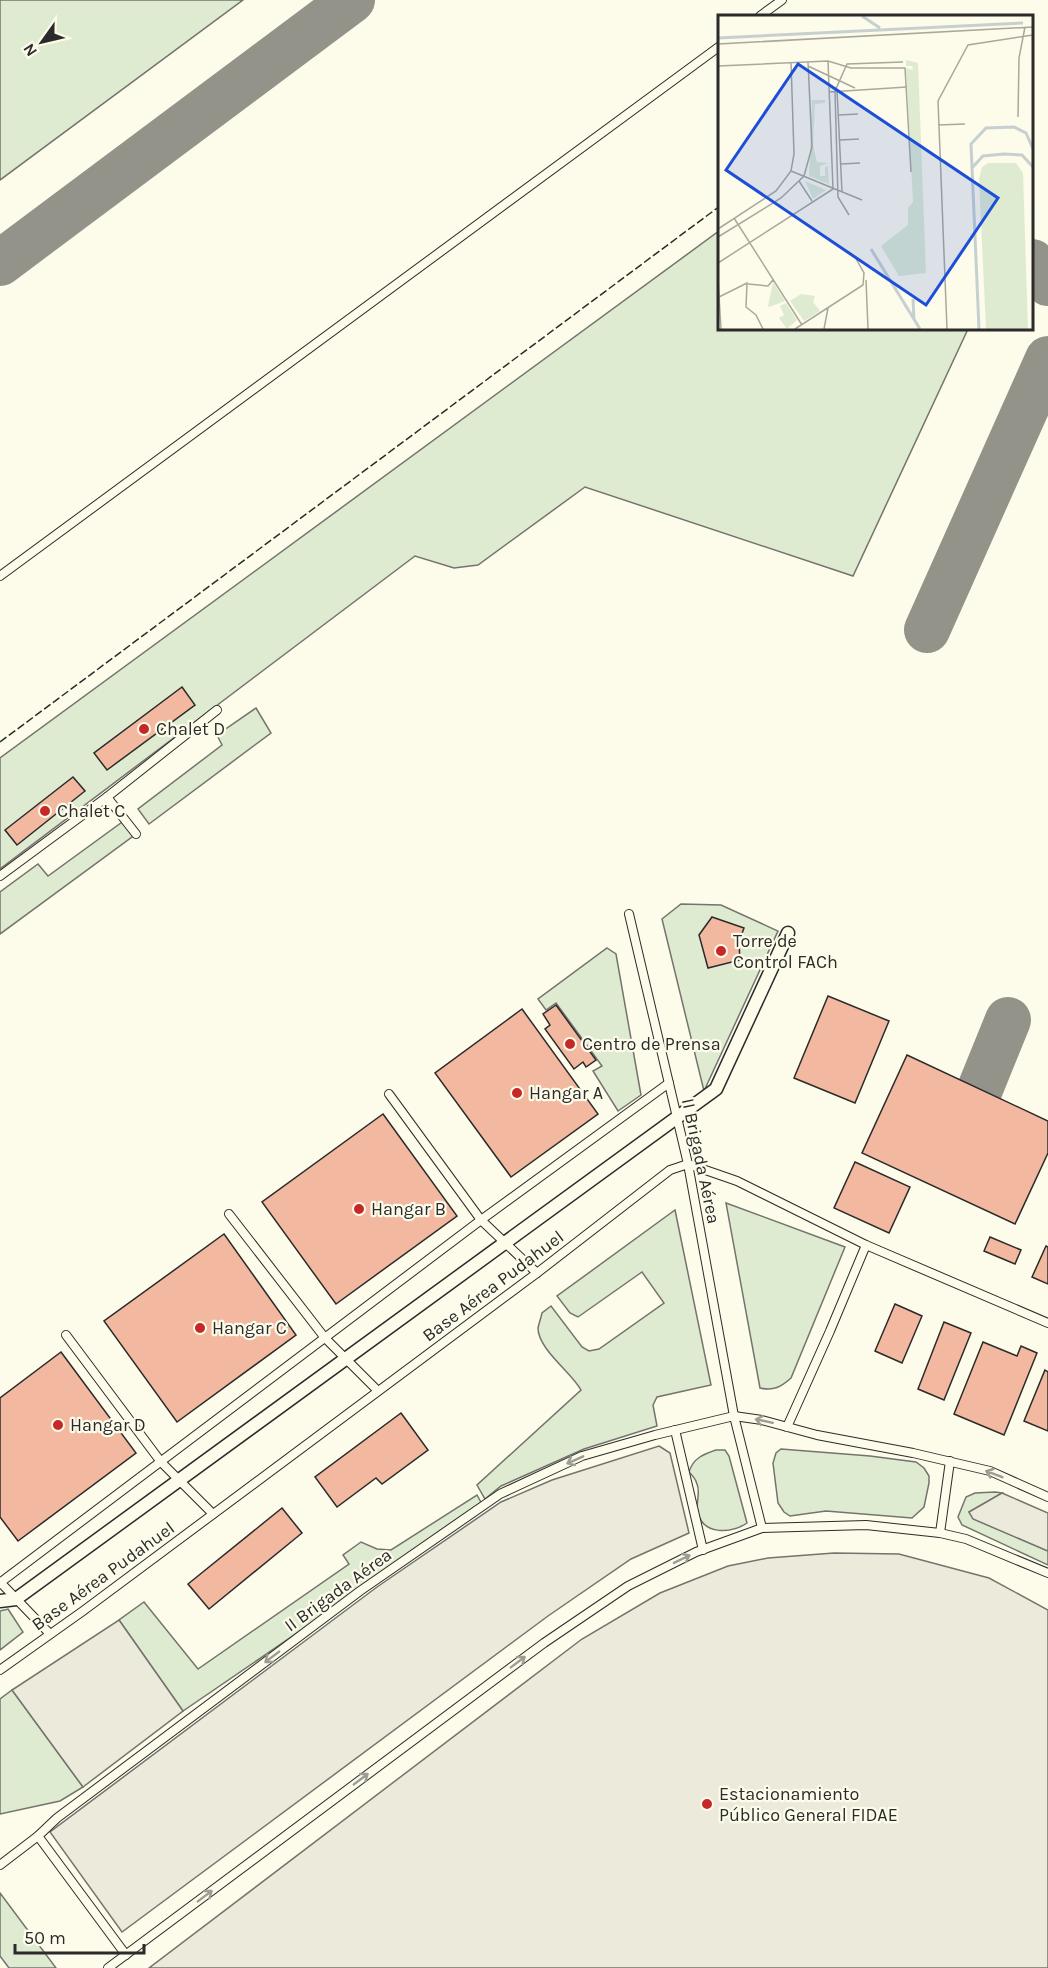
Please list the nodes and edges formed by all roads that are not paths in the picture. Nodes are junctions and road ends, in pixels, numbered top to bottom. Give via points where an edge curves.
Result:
1 (782, 0) edge
2 (761, 15) edge
3 (718, 47) edge
4 (0, 576) edge
5 (217, 710) dead end
6 (107, 797) junction
7 (136, 834) dead end
8 (0, 876) edge
9 (629, 914) dead end
10 (788, 933) dead end
11 (669, 1083) junction
12 (389, 1094) dead end
13 (677, 1118) junction
14 (688, 1164) junction
15 (229, 1214) dead end
16 (482, 1220) junction
17 (505, 1243) junction
18 (866, 1245) junction
19 (537, 1273) junction
20 (1048, 1323) edge
21 (66, 1335) dead end
22 (325, 1338) junction
23 (346, 1359) junction
24 (378, 1390) junction
25 (734, 1416) junction
26 (787, 1426) junction
27 (675, 1430) junction
28 (950, 1461) junction
29 (161, 1462) junction
30 (179, 1480) junction
31 (1048, 1497) edge
32 (213, 1514) junction
33 (762, 1528) junction
34 (940, 1533) junction
35 (703, 1550) junction
36 (1048, 1573) edge
37 (0, 1582) edge
38 (16, 1599) junction
39 (0, 1601) edge
40 (50, 1634) junction
41 (0, 1670) edge
42 (38, 1836) junction
43 (0, 1865) edge
44 (126, 1955) junction
45 (108, 1968) edge

1 - 2 lane
3 - 4 lane
5 - 6 lane
6 - 7 lane
6 - 8 lane
9 - 11 lane, II Brigada Aérea
10 - 13 street via 716,1089
11 - 13 lane, II Brigada Aérea
11 - 16 lane
12 - 16 lane
13 - 14 lane, II Brigada Aérea
13 - 17 street
14 - 18 lane via 736,1181
14 - 19 lane, Base Aérea Pudahuel via 670,1170
14 - 25 lane, II Brigada Aérea
15 - 22 lane
16 - 17 lane
16 - 22 lane
17 - 19 lane
17 - 23 street
18 - 20 lane
18 - 26 lane
19 - 24 lane, Base Aérea Pudahuel
21 - 29 lane
22 - 23 lane
22 - 29 lane
23 - 24 lane
23 - 30 street
24 - 32 lane, Base Aérea Pudahuel
26 -> 25 lane, II Brigada Aérea
25 - 27 lane, II Brigada Aérea
25 - 33 lane, II Brigada Aérea
26 - 28 lane, II Brigada Aérea
27 - 35 lane
27 -> 42 lane, II Brigada Aérea via 582,1456 500,1494 360,1590
31 -> 28 lane, II Brigada Aérea via 990,1472
28 - 34 lane
29 - 30 lane
29 - 37 lane
30 - 32 lane
30 - 38 street
32 - 40 lane, Base Aérea Pudahuel
33 - 34 lane via 866,1525
33 - 35 lane
34 - 36 lane via 966,1539
44 -> 35 lane via 544,1642 628,1586
37 - 38 lane
38 - 39 street
38 - 40 lane
40 - 41 lane, Base Aérea Pudahuel
42 - 43 lane, II Brigada Aérea
42 - 44 lane
44 - 45 lane

